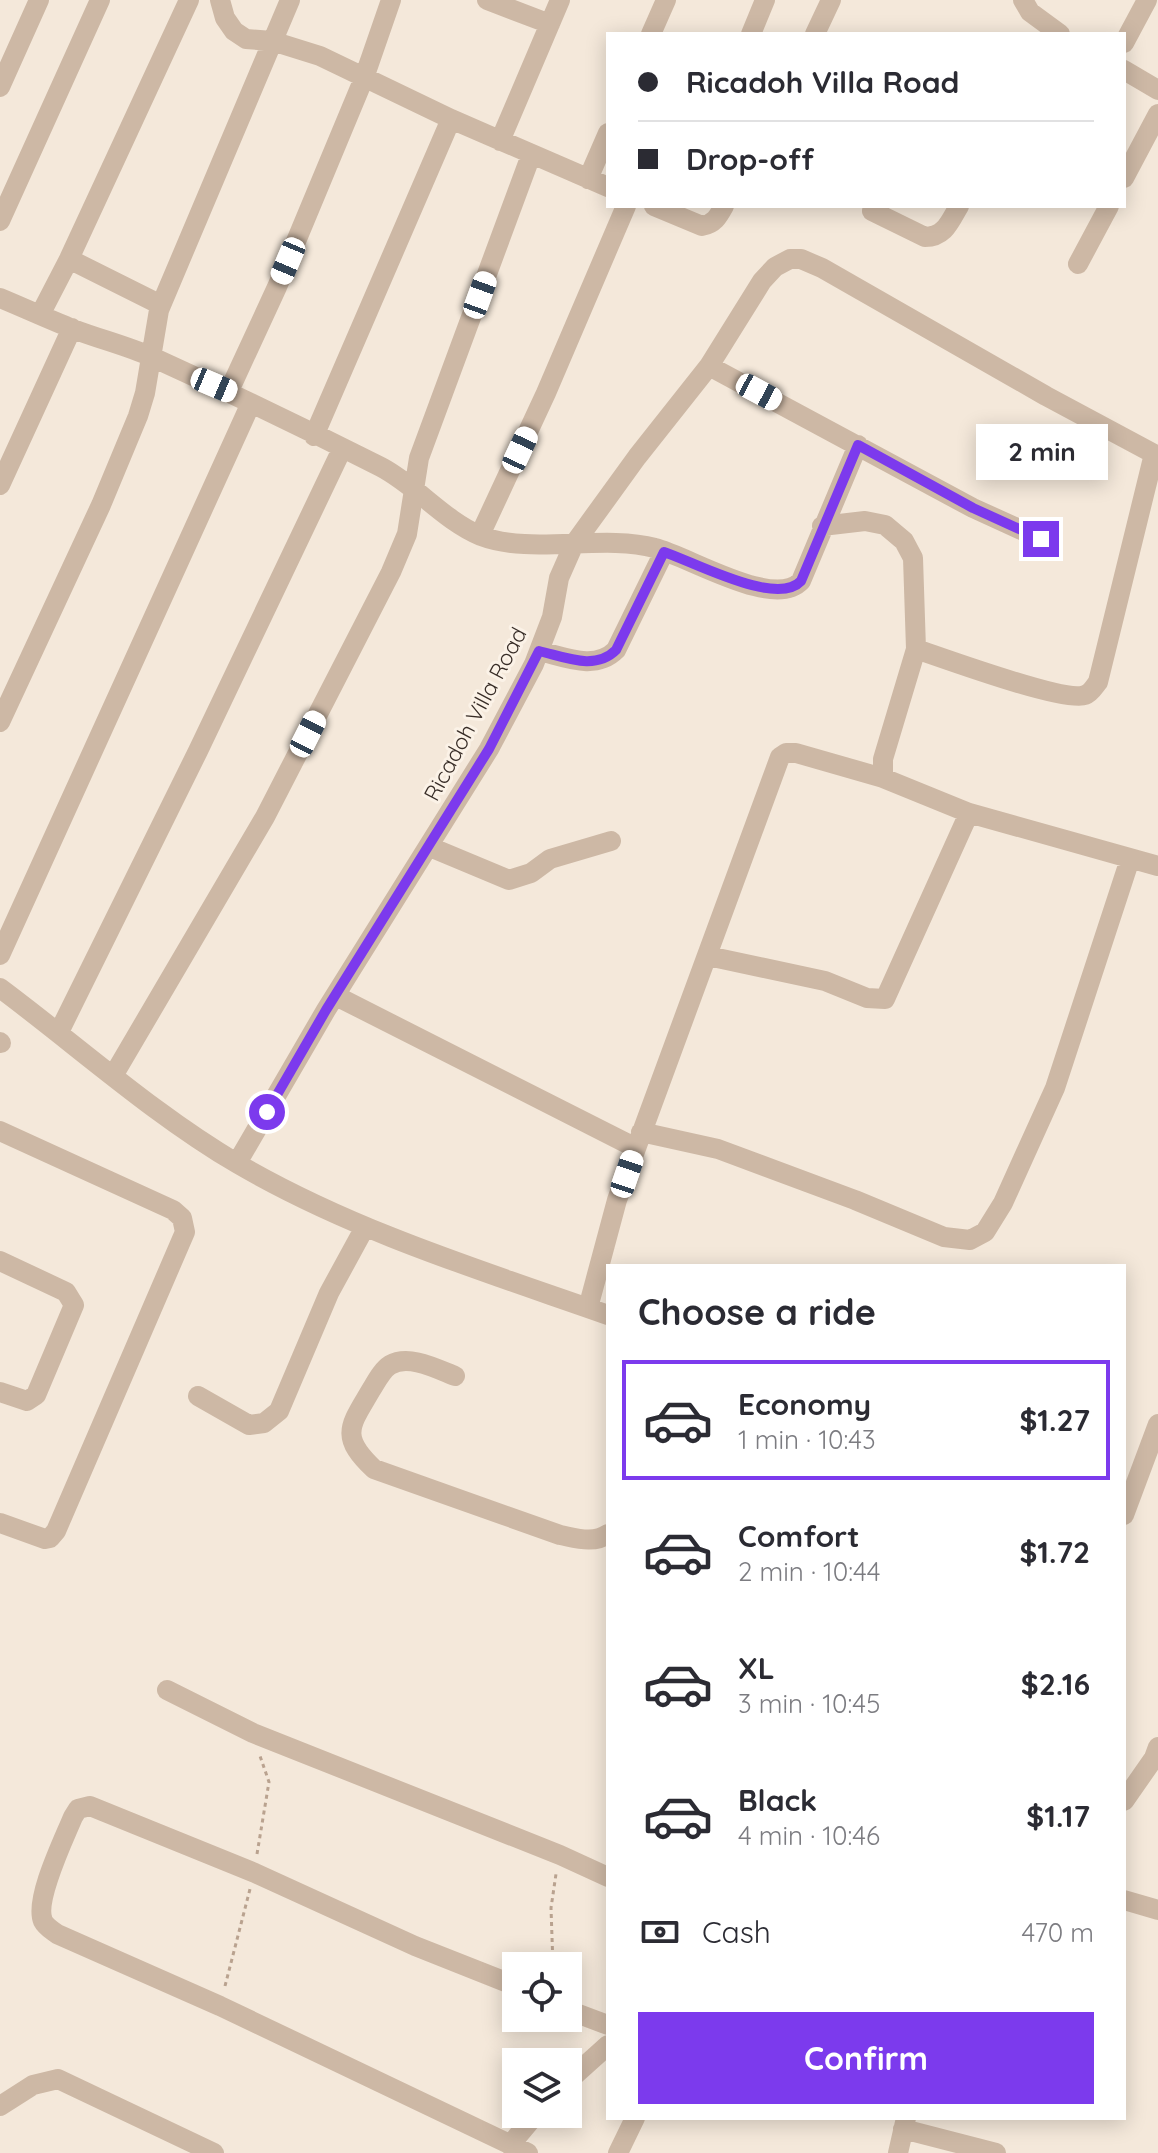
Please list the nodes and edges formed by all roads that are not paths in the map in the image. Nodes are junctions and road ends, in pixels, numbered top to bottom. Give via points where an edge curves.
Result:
1 (39, 0) edge
2 (100, 0) edge
3 (189, 0) edge
4 (220, 0) edge
5 (290, 0) edge
6 (391, 0) edge
7 (487, 0) edge
8 (560, 0) edge
9 (666, 0) edge
10 (765, 0) edge
11 (831, 0) edge
12 (1023, 0) edge
13 (1147, 0) edge
14 (550, 24) junction
15 (652, 32) edge
16 (752, 32) edge
17 (816, 32) edge
18 (1057, 32) edge
19 (1126, 39) edge
20 (272, 41) junction
21 (1126, 71) edge
22 (364, 78) junction
23 (0, 87) edge
24 (1158, 90) edge
25 (1158, 114) edge
26 (451, 119) junction
27 (606, 138) edge
28 (500, 141) junction
29 (531, 155) junction
30 (1126, 174) edge
31 (588, 179) junction
32 (606, 186) edge
33 (625, 208) edge
34 (723, 208) edge
35 (958, 208) edge
36 (1108, 208) edge
37 (667, 209) edge
38 (872, 211) dead end
39 (0, 221) edge
40 (69, 259) junction
41 (1078, 264) dead end
42 (0, 298) edge
43 (161, 305) junction
44 (40, 315) junction
45 (72, 328) junction
46 (152, 357) junction
47 (709, 366) junction
48 (229, 391) junction
49 (251, 403) junction
50 (314, 436) junction
51 (858, 445) junction
52 (342, 449) junction
53 (1156, 455) edge
54 (0, 485) edge
55 (413, 489) junction
56 (822, 526) junction
57 (480, 535) junction
58 (1041, 539) dead end
59 (574, 544) junction
60 (664, 552) junction
61 (916, 649) junction
62 (539, 651) junction
63 (0, 722) edge
64 (883, 778) junction
65 (969, 813) junction
66 (611, 841) dead end
67 (430, 847) junction
68 (1130, 859) junction
69 (1158, 866) edge
70 (0, 955) edge
71 (708, 956) junction
72 (0, 988) edge
73 (336, 996) junction
74 (59, 1032) junction
75 (113, 1076) junction
76 (0, 1131) edge
77 (639, 1140) junction
78 (237, 1163) junction
79 (365, 1227) junction
80 (0, 1261) edge
81 (588, 1308) junction
82 (606, 1314) edge
83 (455, 1376) dead end
84 (0, 1392) edge
85 (198, 1396) dead end
86 (1158, 1424) edge
87 (1126, 1505) edge
88 (0, 1523) edge
89 (606, 1536) edge
90 (167, 1690) dead end
91 (1158, 1747) edge
92 (1126, 1798) edge
93 (606, 1876) edge
94 (1126, 1901) edge
95 (1158, 1910) edge
96 (502, 1980) edge
97 (582, 2015) edge
98 (606, 2024) edge
99 (606, 2047) edge
100 (582, 2068) edge
101 (0, 2106) edge
102 (634, 2120) edge
103 (905, 2124) edge
104 (529, 2128) edge
105 (519, 2149) edge
106 (214, 2153) edge
107 (618, 2153) edge
108 (898, 2153) edge
109 (996, 2153) edge

1 - 23 street
2 - 39 street
3 - 40 street
4 - 20 street via 234,31 246,39
5 - 20 street
6 - 22 street
7 - 14 street
8 - 14 street
9 - 15 street
10 - 16 street
11 - 17 street
12 - 18 street
13 - 19 street
14 - 28 street
20 - 22 street
20 - 43 street
21 - 24 street
22 - 26 street
22 - 48 street
25 - 30 street
26 - 28 street
26 - 50 street
27 - 31 street
28 - 29 street
29 - 31 street
29 - 55 street via 419,458
31 - 32 street
33 - 57 street
34 - 37 street via 710,225 702,226
35 - 38 street via 935,237
36 - 41 street
40 - 43 street
40 - 44 street
42 - 44 street
43 - 46 street
44 - 45 street
45 - 46 street
45 - 54 street
46 - 48 street
46 - 63 street via 138,416 101,505
47 - 51 street
47 - 53 street, Ricadoh Villa Road via 762,281 775,267 801,259
47 - 59 street, Ricadoh Villa Road
48 - 49 street
49 - 50 street
49 - 70 street
50 - 52 street
51 - 56 street
51 - 58 street
52 - 55 street
52 - 74 street
53 - 61 street via 1098,682 1087,695 1054,693
55 - 57 street
55 - 75 street via 407,534 391,572 265,817
56 - 60 street via 801,581 780,591 745,584
56 - 61 street via 875,523 904,541 913,558
57 - 59 street via 500,542
59 - 60 street via 655,547
59 - 62 street, Ricadoh Villa Road
60 - 62 street via 607,659 592,663
61 - 64 street via 886,746
62 - 67 street, Ricadoh Villa Road
64 - 65 street
64 - 71 street via 796,753 780,757
65 - 68 street
65 - 71 street via 885,999
66 - 67 street via 550,859 509,880
67 - 73 street, Ricadoh Villa Road
68 - 69 street
68 - 77 street via 1055,1088 985,1232 970,1240 944,1237 718,1149
71 - 77 street
72 - 74 street
73 - 77 street
73 - 78 street, Ricadoh Villa Road
74 - 75 street
75 - 78 street
76 - 88 street via 173,1210 182,1218 185,1232 56,1531 45,1539
77 - 81 street
78 - 79 street
79 - 81 street
79 - 85 street via 329,1293 279,1411 264,1423 249,1425
80 - 84 street via 66,1292 74,1305 36,1395 27,1401
81 - 82 street
83 - 89 street via 413,1361 390,1365 352,1422 351,1435 363,1459 374,1469 560,1535 590,1540
86 - 87 street
90 - 93 street via 253,1733
91 - 92 street
94 - 95 street
96 - 105 street via 90,1806 78,1809 73,1817 44,1892 41,1917 57,1934
97 - 98 street
99 - 100 street
101 - 106 street via 33,2085 58,2079
102 - 107 street
103 - 108 street
103 - 109 street
104 - 105 street

